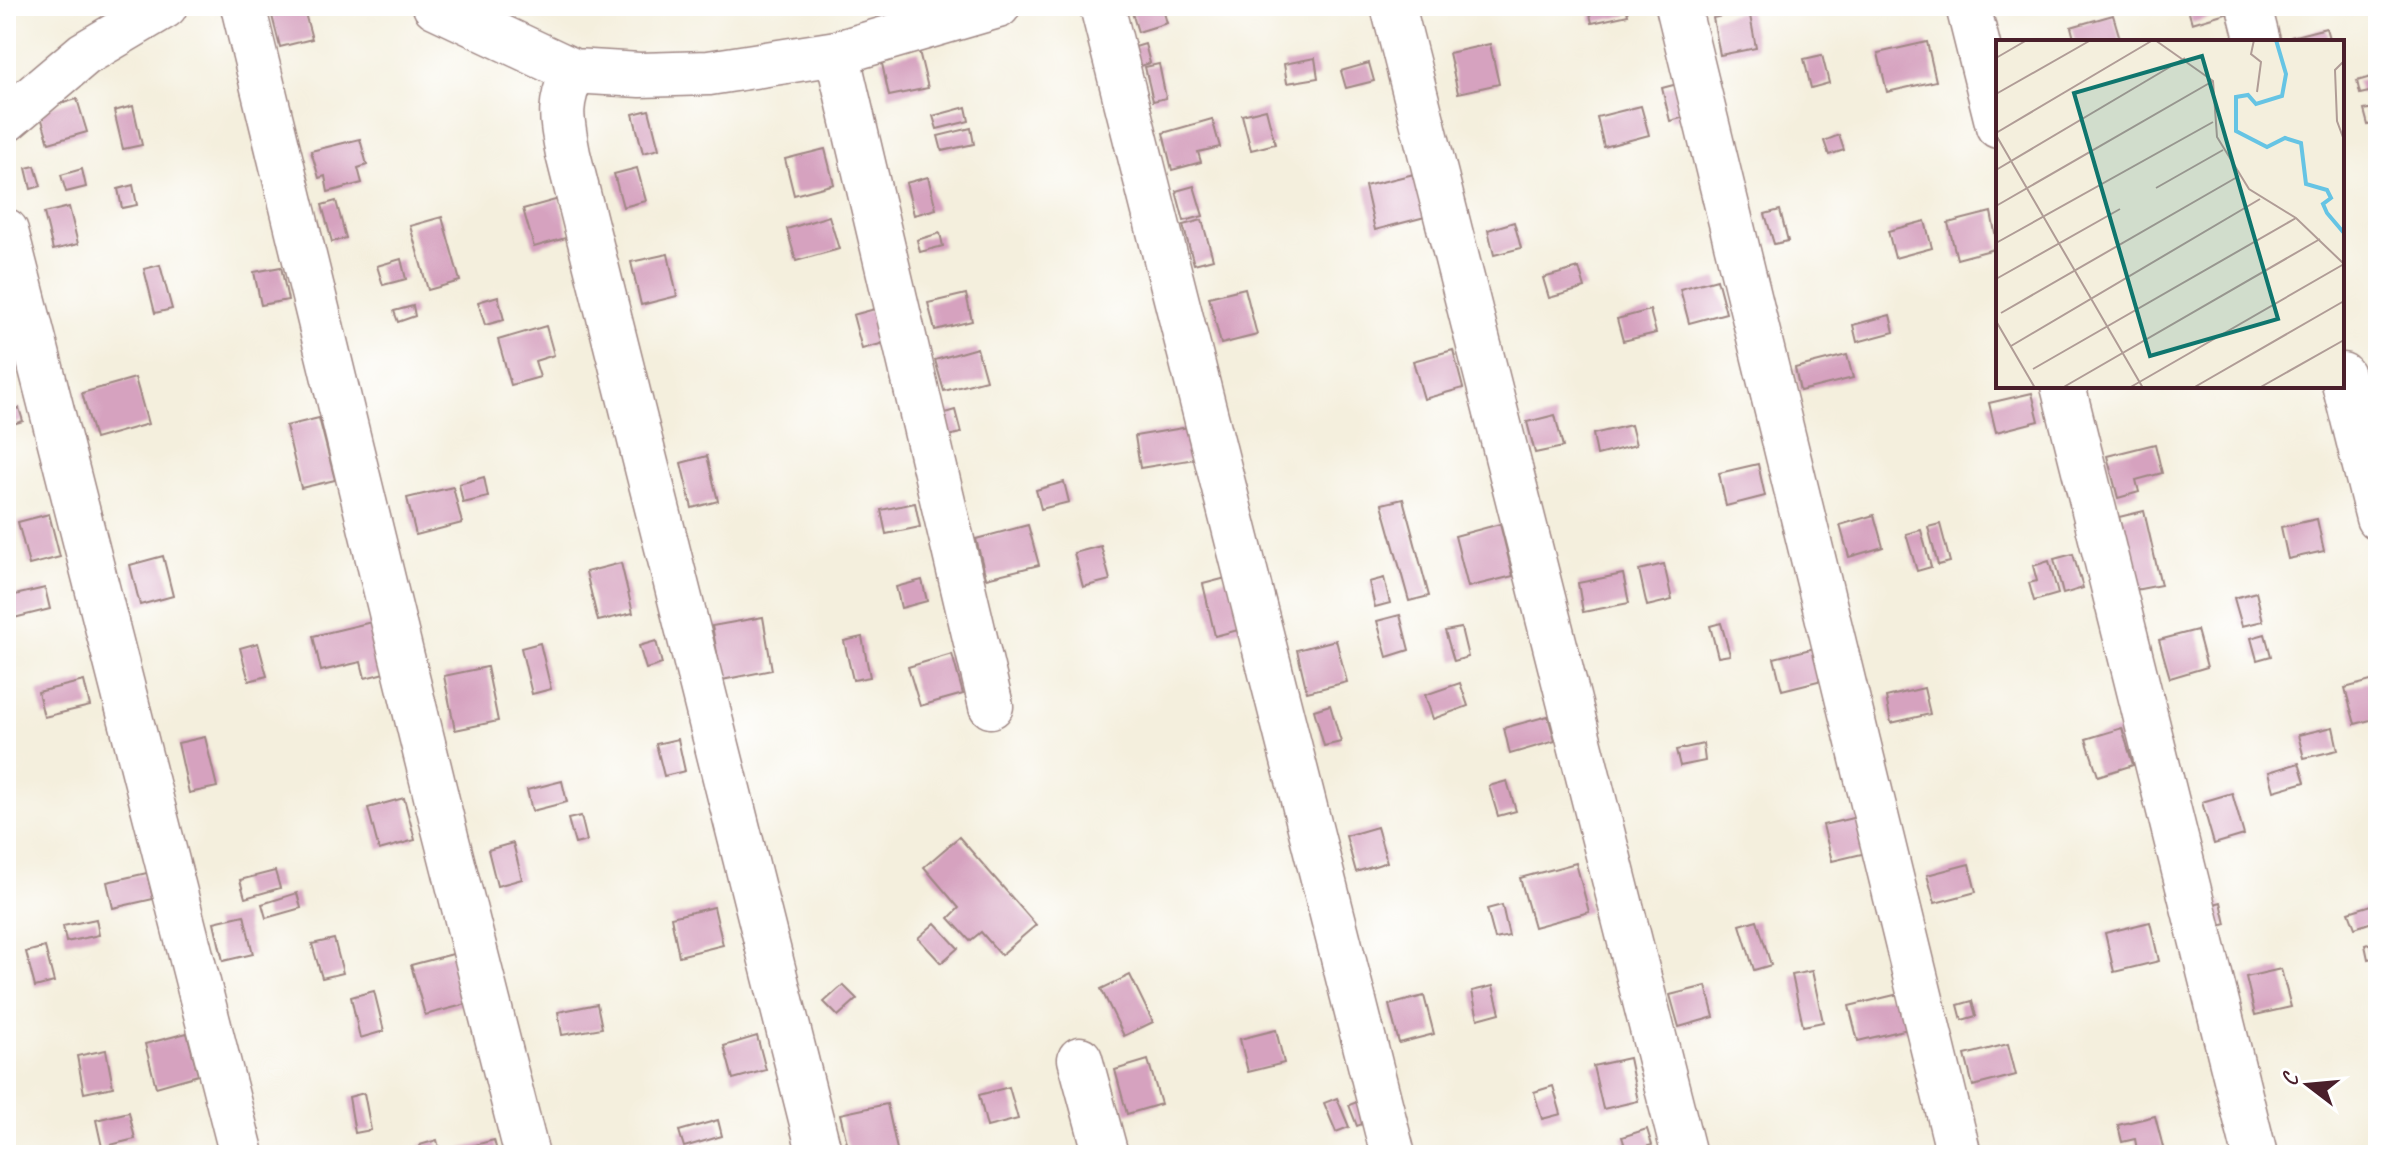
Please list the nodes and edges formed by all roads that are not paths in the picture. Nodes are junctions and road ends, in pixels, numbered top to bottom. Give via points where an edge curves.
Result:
1 (165, 6) edge
2 (243, 6) edge
3 (435, 6) edge
4 (998, 6) edge
5 (1102, 6) edge
6 (1393, 6) edge
7 (1678, 6) edge
8 (1968, 6) edge
9 (2249, 6) edge
10 (2258, 40) edge
11 (837, 53) junction
12 (573, 71) junction
13 (1996, 118) edge
14 (6, 120) edge
15 (6, 231) edge
16 (2344, 383) edge
17 (2063, 388) edge
18 (2378, 518) edge
19 (991, 706) dead end
20 (1080, 1059) dead end
21 (242, 1155) edge
22 (527, 1155) edge
23 (820, 1155) edge
24 (1106, 1155) edge
25 (1393, 1155) edge
26 (1684, 1155) edge
27 (1959, 1155) edge
28 (2255, 1155) edge

1 - 14 street via 84,54
2 - 22 street
3 - 12 street
4 - 11 street
5 - 25 street
6 - 26 street
7 - 27 street
8 - 13 street
9 - 10 street
11 - 12 street via 709,73
11 - 19 street
12 - 23 street via 562,95 568,154
15 - 21 street
16 - 18 street
17 - 28 street
20 - 24 street

